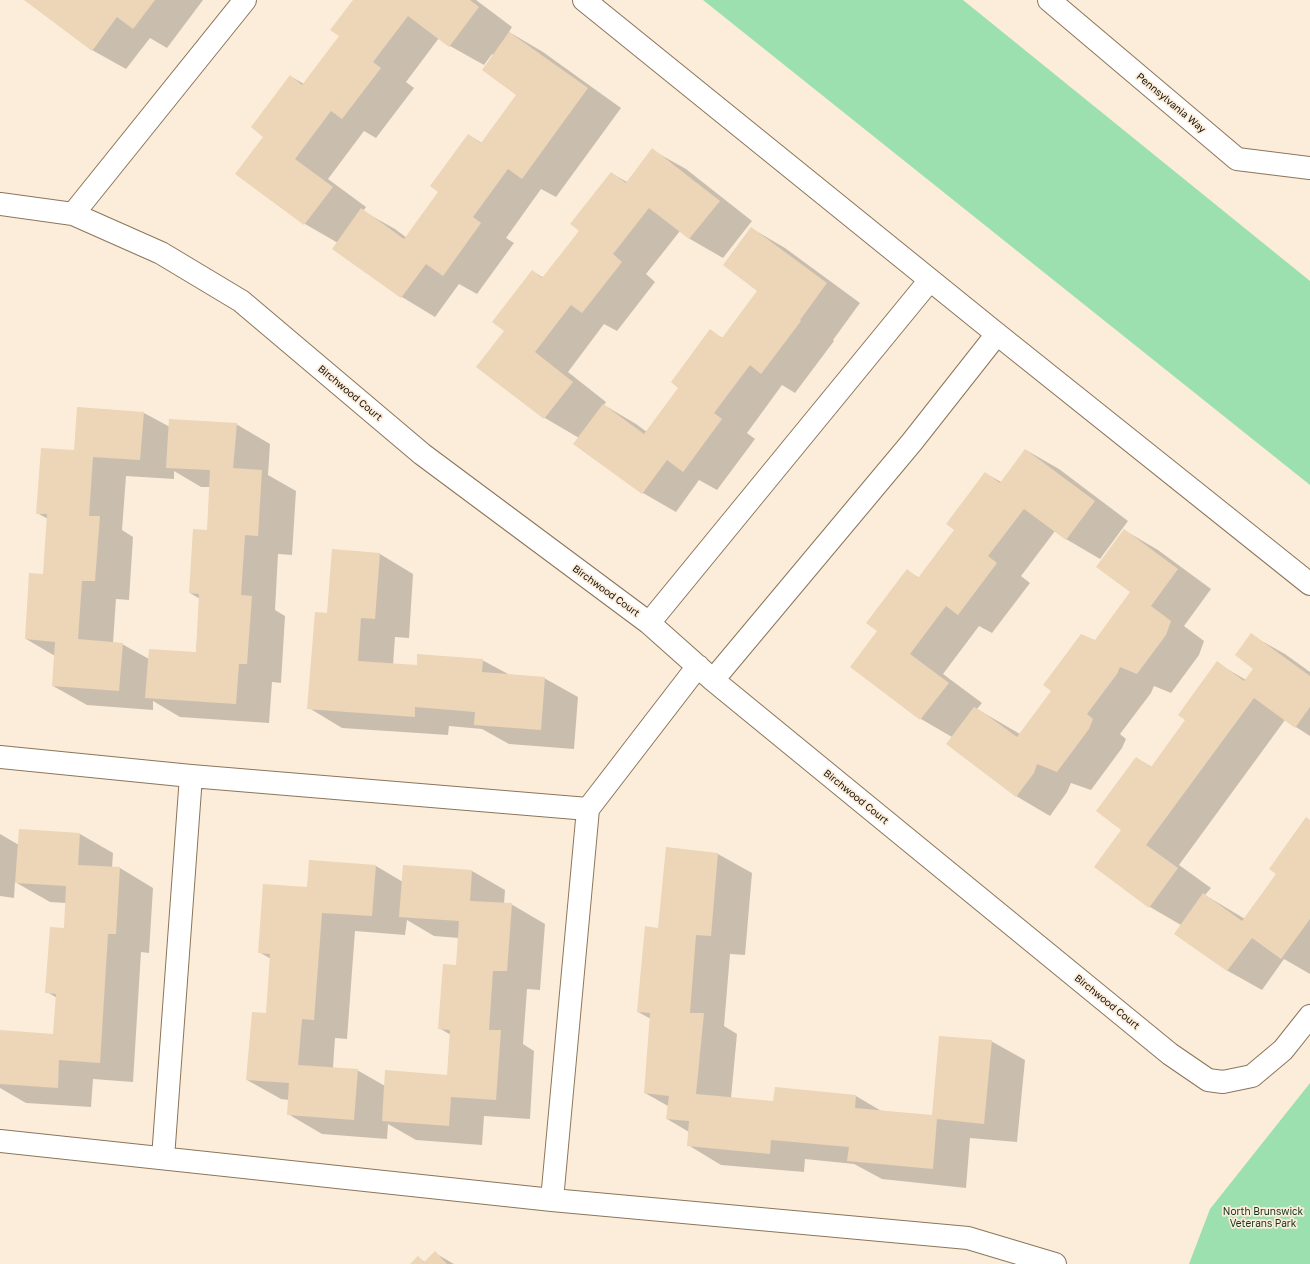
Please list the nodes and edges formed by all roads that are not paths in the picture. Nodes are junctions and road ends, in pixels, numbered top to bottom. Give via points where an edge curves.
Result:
1 (245, 0) edge
2 (584, 0) edge
3 (1049, 0) edge
4 (1310, 168) edge
5 (0, 204) edge
6 (73, 214) junction
7 (930, 280) junction
8 (997, 334) junction
9 (1310, 584) edge
10 (649, 622) junction
11 (706, 673) junction
12 (0, 757) edge
13 (191, 776) junction
14 (588, 809) junction
15 (1310, 1016) edge
16 (0, 1142) edge
17 (163, 1158) junction
18 (552, 1200) junction
19 (1055, 1264) edge

1 - 6 street
2 - 7 street
3 - 4 street, Pennsylvania Way via 1237,158
5 - 6 street, Birchwood Court
6 - 10 street, Birchwood Court via 161,253 240,301 422,454
7 - 8 street
7 - 10 street
8 - 9 street
8 - 11 street via 912,442
10 - 11 street, Birchwood Court
11 - 14 street
11 - 15 street, Birchwood Court via 1170,1054 1208,1080 1223,1082 1252,1076 1283,1050
12 - 13 street
13 - 14 street
13 - 17 street
14 - 18 street
16 - 17 street
17 - 18 street
18 - 19 street via 968,1238

